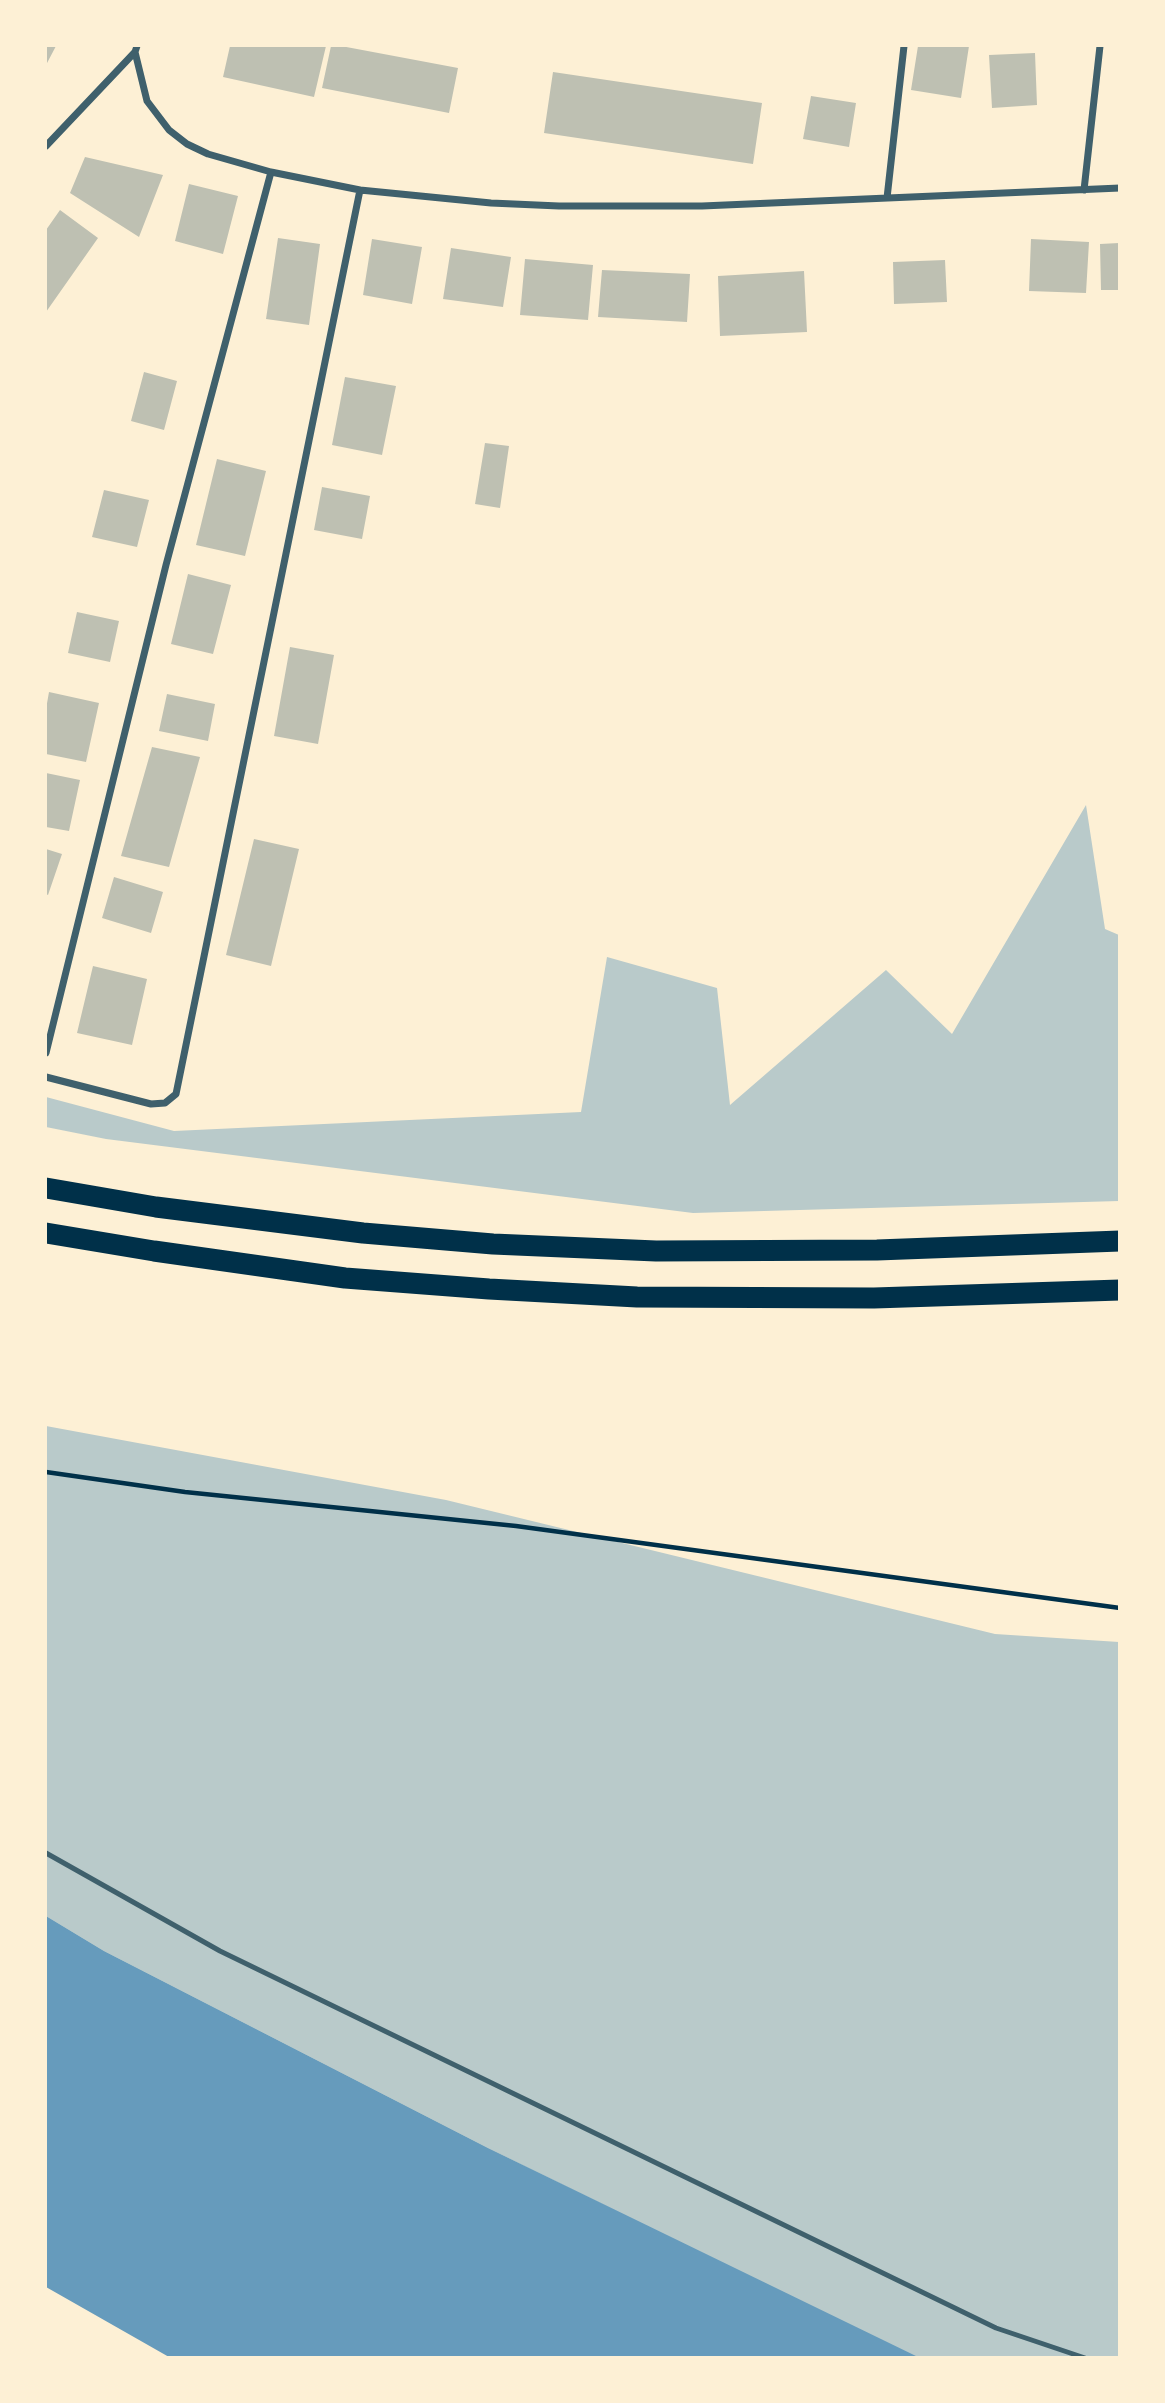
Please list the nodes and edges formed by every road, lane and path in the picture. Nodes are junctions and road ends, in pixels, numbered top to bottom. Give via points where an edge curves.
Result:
1 (904, 46) edge
2 (1100, 46) edge
3 (136, 49) edge
4 (46, 146) edge
5 (271, 172) junction
6 (1119, 188) edge
7 (360, 190) junction
8 (1084, 190) junction
9 (887, 198) junction
10 (46, 1053) edge
11 (46, 1077) edge
12 (46, 1188) edge
13 (46, 1233) edge
14 (1119, 1241) edge
15 (1119, 1290) edge
16 (46, 1472) edge
17 (1119, 1608) edge
18 (46, 1853) edge
19 (1085, 2357) edge

1 - 9 street
2 - 8 street
3 - 4 street
3 - 5 street via 147,101 169,130 208,154
5 - 7 street
5 - 10 street via 166,565
6 - 8 street
7 - 9 street via 559,206
7 - 11 street via 176,1094 165,1103 151,1104
8 - 9 street
12 - 14 highway via 363,1233 493,1244 656,1251 877,1250
13 - 15 highway via 345,1278 637,1297 874,1298
16 - 17 path via 186,1492 516,1526
18 - 19 lane via 220,1951 996,2328

